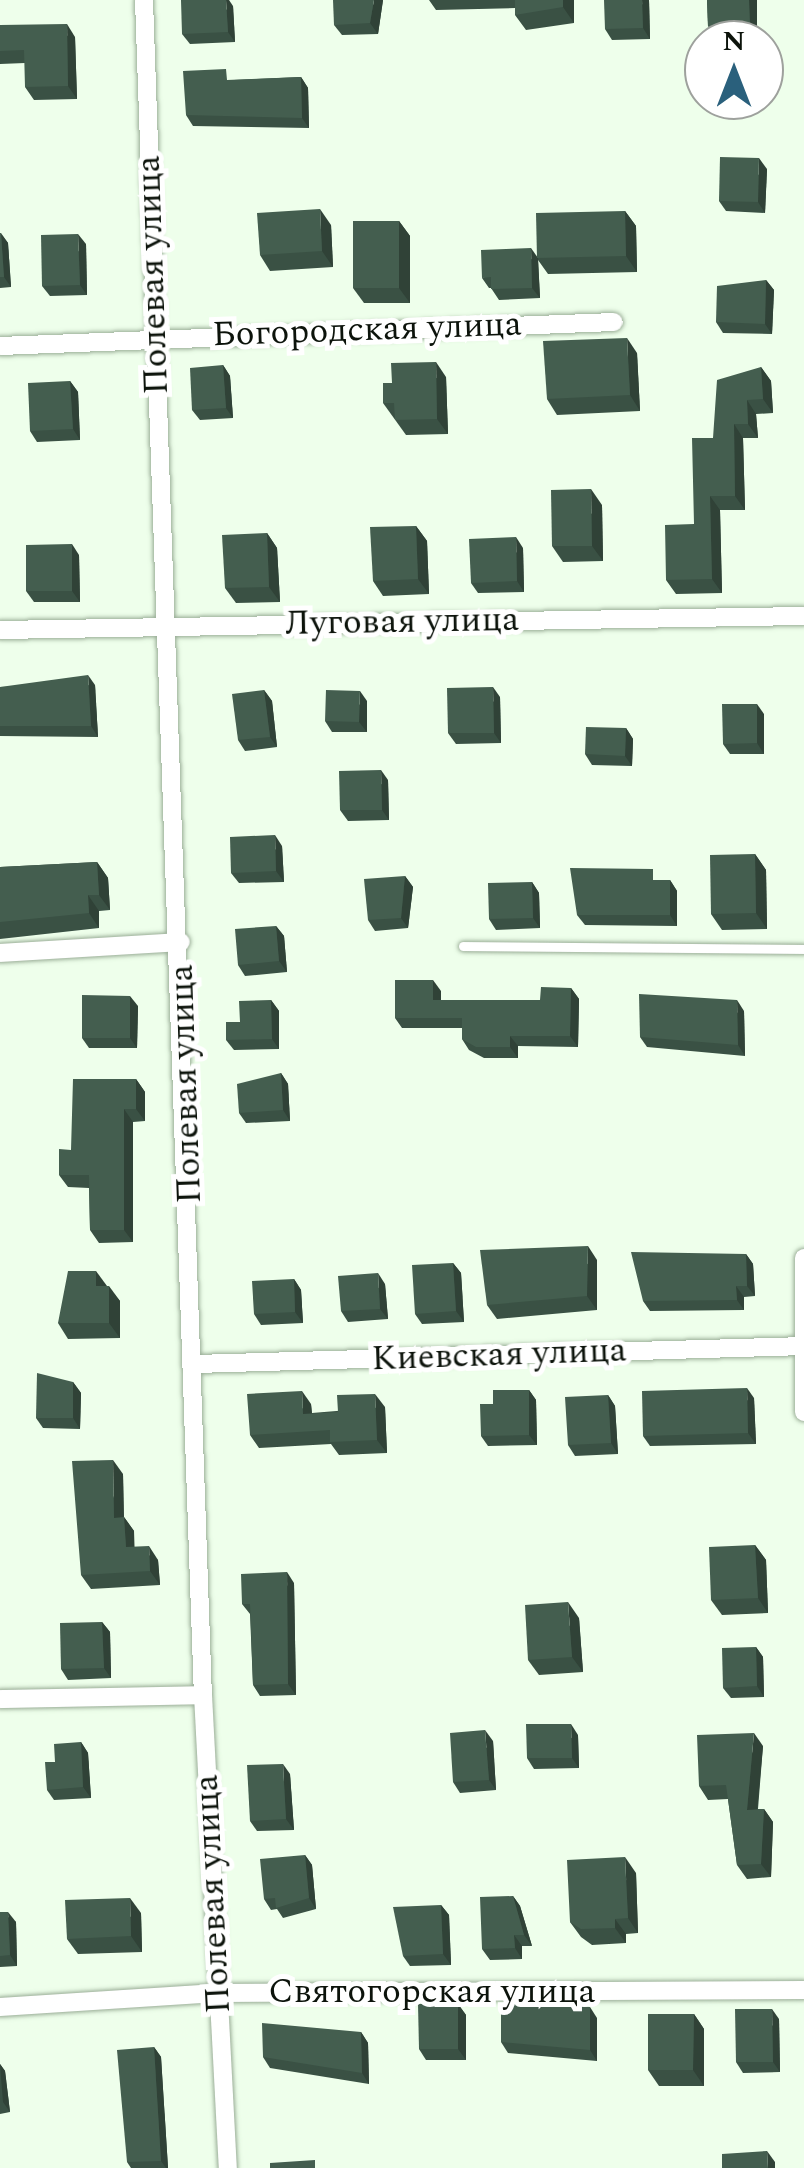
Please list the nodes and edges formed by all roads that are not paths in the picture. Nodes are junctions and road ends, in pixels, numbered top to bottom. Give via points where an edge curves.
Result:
1 (144, 0) edge
2 (614, 322) dead end
3 (153, 338) junction
4 (0, 346) edge
5 (804, 616) edge
6 (168, 625) junction
7 (0, 630) edge
8 (181, 942) junction
9 (462, 946) dead end
10 (804, 949) edge
11 (0, 953) edge
12 (804, 1258) edge
13 (802, 1346) edge
14 (194, 1364) junction
15 (804, 1412) edge
16 (202, 1694) junction
17 (0, 1699) edge
18 (804, 1990) edge
19 (217, 1993) junction
20 (0, 2007) edge
21 (228, 2168) edge

1 - 3 street, Полевая улица
2 - 3 street, Богородская улица
3 - 4 street, Богородская улица
3 - 6 street, Полевая улица
5 - 6 street, Луговая улица
6 - 7 street, Луговая улица
6 - 8 street, Полевая улица
8 - 11 street
8 - 14 street, Полевая улица
9 - 10 lane
12 - 13 street
13 - 14 street, Киевская улица
13 - 15 street
14 - 16 street, Полевая улица
16 - 17 street
16 - 19 street, Полевая улица
18 - 19 street, Святогорская улица
19 - 20 street, Святогорская улица
19 - 21 street, Полевая улица

